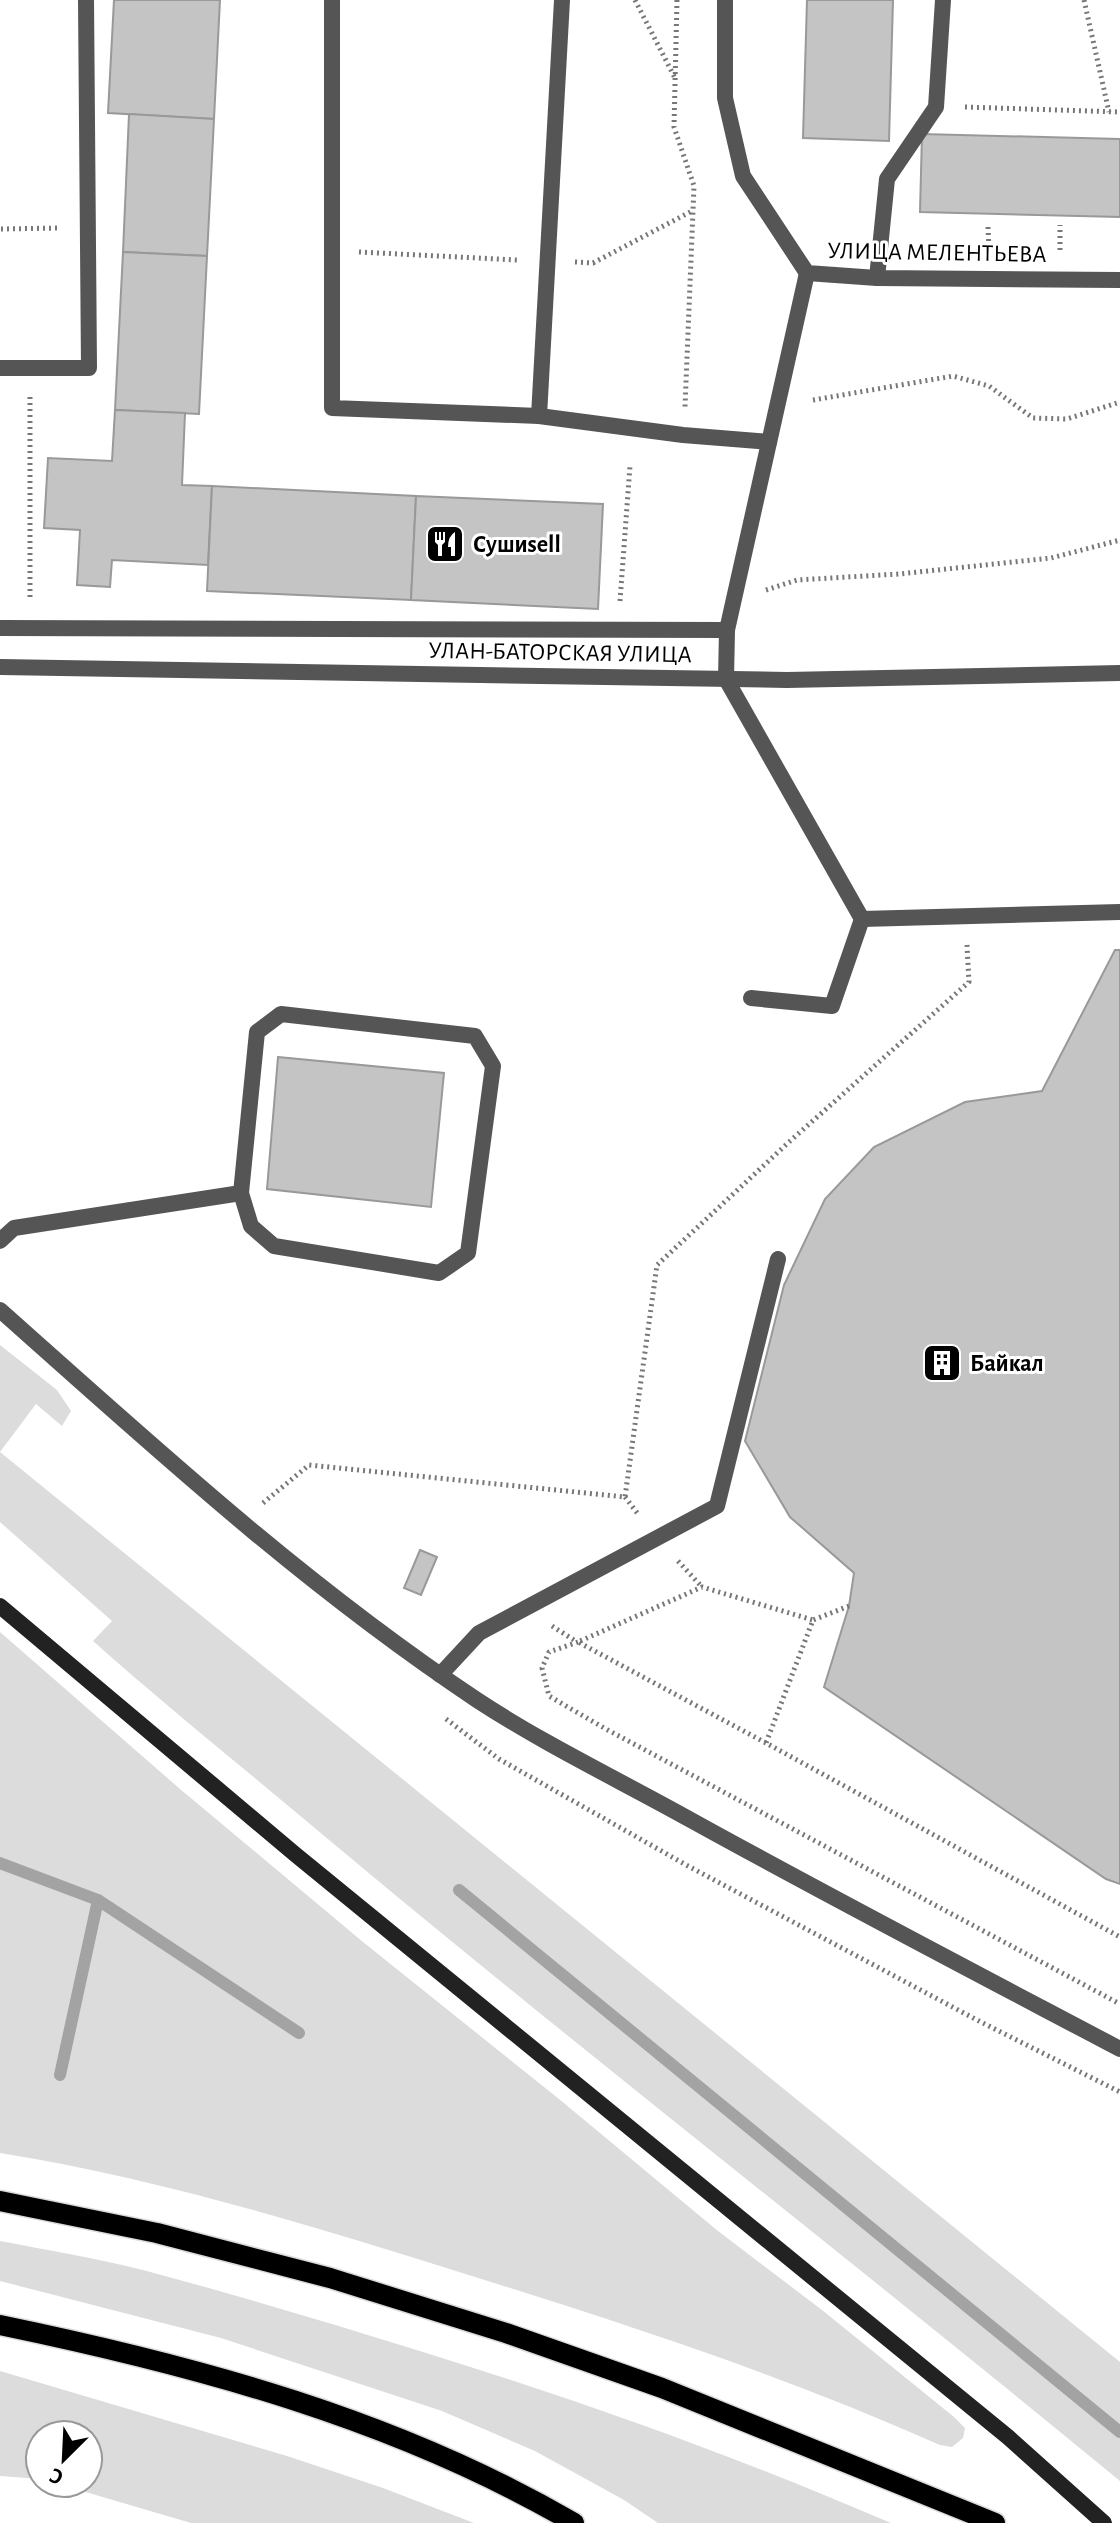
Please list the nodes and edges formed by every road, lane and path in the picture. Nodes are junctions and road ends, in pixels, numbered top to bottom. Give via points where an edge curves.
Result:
1 (86, 0) edge
2 (332, 0) edge
3 (562, 0) edge
4 (635, 0) edge
5 (677, 0) edge
6 (725, 0) edge
7 (943, 0) edge
8 (1084, 0) edge
9 (675, 79) junction
10 (936, 107) junction
11 (1109, 112) junction
12 (1120, 112) edge
13 (86, 228) junction
14 (1, 229) edge
15 (807, 273) junction
16 (877, 278) junction
17 (1120, 280) edge
18 (0, 368) edge
19 (30, 368) junction
20 (813, 400) dead end
21 (1120, 402) edge
22 (539, 416) junction
23 (683, 435) junction
24 (769, 442) junction
25 (630, 466) dead end
26 (1120, 540) edge
27 (30, 562) dead end
28 (766, 590) dead end
29 (620, 606) dead end
30 (0, 628) edge
31 (727, 630) junction
32 (0, 667) edge
33 (1120, 673) edge
34 (726, 679) junction
35 (1120, 912) edge
36 (964, 917) junction
37 (862, 919) junction
38 (751, 998) dead end
39 (241, 1193) junction
40 (0, 1241) edge
41 (778, 1259) dead end
42 (0, 1310) edge
43 (240, 1521) junction
44 (0, 1606) edge
45 (849, 1606) dead end
46 (813, 1620) junction
47 (578, 1642) junction
48 (440, 1675) junction
49 (438, 1713) dead end
50 (766, 1743) junction
51 (1120, 1937) edge
52 (1120, 2004) edge
53 (1120, 2049) edge
54 (1120, 2092) edge
55 (0, 2201) edge
56 (0, 2325) edge
57 (574, 2523) edge
58 (995, 2523) edge
59 (1104, 2523) edge

1 - 13 street
2 - 22 street via 332,408
3 - 22 street
4 - 9 path
5 - 9 path
6 - 15 street, УЛИЦА МЕЛЕНТЬЕВА via 725,98 743,176
7 - 10 street
8 - 11 path
9 - 23 path via 674,127 694,186
10 - 11 path
10 - 16 street via 887,179
11 - 12 path
13 - 14 path
13 - 19 street via 89,368
15 - 16 street, УЛИЦА МЕЛЕНТЬЕВА
15 - 24 street
16 - 17 street, УЛИЦА МЕЛЕНТЬЕВА
18 - 19 street
19 - 27 path
20 - 21 path via 953,376 989,386 1033,418 1067,419
22 - 23 street
23 - 24 street
24 - 31 street
25 - 29 path
26 - 28 path via 1051,558 797,580
30 - 31 street
31 - 34 street
32 - 34 street, УЛАН-БАТОРСКАЯ УЛИЦА
33 - 34 street, УЛАН-БАТОРСКАЯ УЛИЦА
34 - 37 street
35 - 36 street
36 - 37 street
36 - 43 path via 969,982 657,1265 625,1497 309,1465
37 - 38 street via 832,1006
39 - 39 street via 251,1226 274,1246 439,1273 468,1253 493,1066 475,1036 281,1014 257,1032
39 - 40 street via 14,1228
41 - 48 street via 717,1506 479,1633
42 - 43 street
43 - 48 street
44 - 59 main road via 1008,2437
45 - 46 path
46 - 47 path via 702,1587
46 - 50 path
47 - 50 path
47 - 52 path via 549,1652 542,1668 549,1696
48 - 53 street via 589,1764
49 - 54 path via 499,1759 688,1866
50 - 51 path
55 - 58 main road via 301,2270 506,2333 662,2388
56 - 57 main road via 216,2377 366,2425 505,2486

